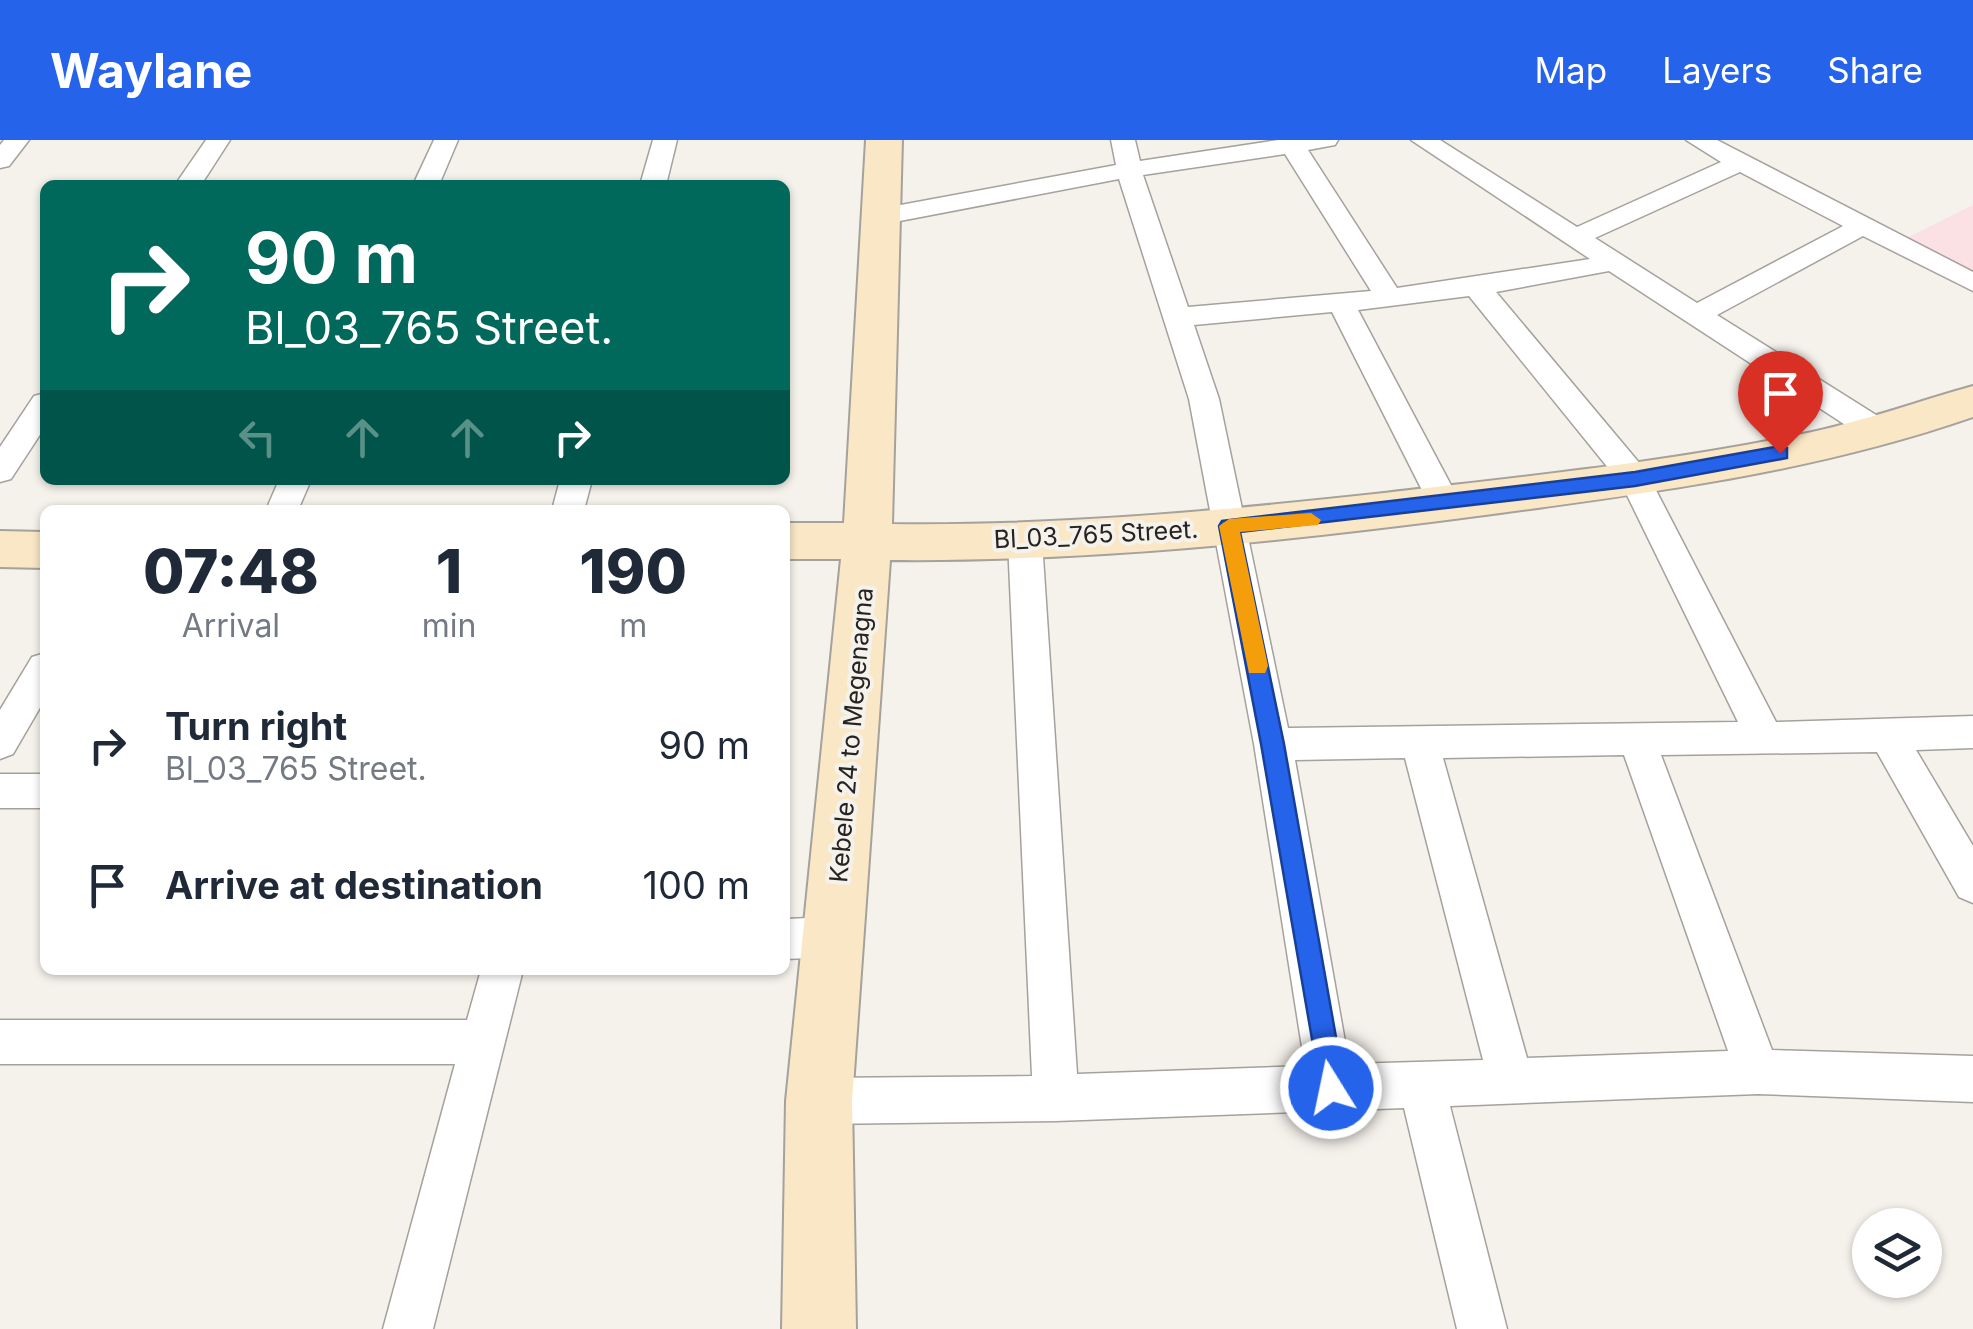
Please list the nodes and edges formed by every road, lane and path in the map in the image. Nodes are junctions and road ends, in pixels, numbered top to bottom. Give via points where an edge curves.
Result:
1 (18, 140) edge
2 (218, 140) edge
3 (446, 140) edge
4 (665, 140) edge
5 (884, 140) edge
6 (1123, 140) edge
7 (1326, 140) edge
8 (1424, 140) edge
9 (1698, 140) edge
10 (1292, 145) junction
11 (0, 161) edge
12 (1740, 162) junction
13 (1129, 170) junction
14 (191, 180) edge
15 (428, 180) edge
16 (654, 180) edge
17 (880, 218) junction
18 (1863, 226) junction
19 (1576, 238) junction
20 (1615, 262) junction
21 (1973, 283) edge
22 (1477, 287) junction
23 (1390, 299) junction
24 (1342, 304) junction
25 (1696, 315) junction
26 (1178, 317) junction
27 (1967, 410) edge
28 (40, 411) edge
29 (1881, 434) junction
30 (0, 472) edge
31 (1635, 479) junction
32 (1445, 504) junction
33 (1229, 526) junction
34 (790, 541) edge
35 (867, 541) junction
36 (1025, 541) junction
37 (0, 549) edge
38 (40, 550) edge
39 (40, 675) edge
40 (1973, 732) edge
41 (1888, 736) junction
42 (1765, 738) junction
43 (1638, 740) junction
44 (0, 743) edge
45 (1273, 744) junction
46 (1420, 744) junction
47 (0, 791) edge
48 (40, 791) edge
49 (1973, 884) edge
50 (809, 938) edge
51 (501, 975) edge
52 (0, 1042) edge
53 (482, 1042) junction
54 (1758, 1072) junction
55 (1973, 1079) edge
56 (1511, 1081) junction
57 (1422, 1086) junction
58 (1331, 1088) junction
59 (1056, 1098) junction
60 (819, 1101) junction
61 (408, 1329) edge
62 (819, 1329) edge
63 (1482, 1329) edge

1 - 11 street
2 - 14 street
3 - 15 street
4 - 16 street
5 - 17 main road, Kebele 24 to Megenagna
6 - 13 street
7 - 10 street
8 - 19 street
9 - 12 street
10 - 13 street
10 - 23 street
12 - 18 street
12 - 19 street
13 - 17 street
13 - 26 street
17 - 35 main road, Kebele 24 to Megenagna
18 - 21 street
18 - 25 street
19 - 20 street
20 - 22 street
20 - 25 street
22 - 23 street
22 - 31 street
23 - 24 street
24 - 26 street
24 - 32 street
25 - 29 street
26 - 33 street via 1204,398
27 - 29 main road, Bl_03_765 Street.
28 - 30 street
29 - 31 main road, Bl_03_765 Street.
31 - 32 main road, Bl_03_765 Street.
31 - 42 street
32 - 33 main road, Bl_03_765 Street.
33 - 36 main road, Bl_03_765 Street.
33 - 45 street
34 - 35 main road, Bl_03_765 Street.
35 - 36 main road, Bl_03_765 Street.
35 - 50 main road, Kebele 24 to Megenagna
36 - 59 street
37 - 38 main road
39 - 44 street
40 - 41 street
41 - 42 street
41 - 49 street
42 - 43 street
43 - 46 street
43 - 54 street
45 - 46 street
45 - 58 street
46 - 56 street
47 - 48 street
50 - 60 main road, Kebele 24 to Megenagna
51 - 53 street
52 - 53 street
53 - 61 street
54 - 55 street
54 - 56 street
56 - 57 street
57 - 58 street
57 - 63 street
58 - 59 street
59 - 60 street
60 - 62 main road, Kebele 24 to Megenagna

